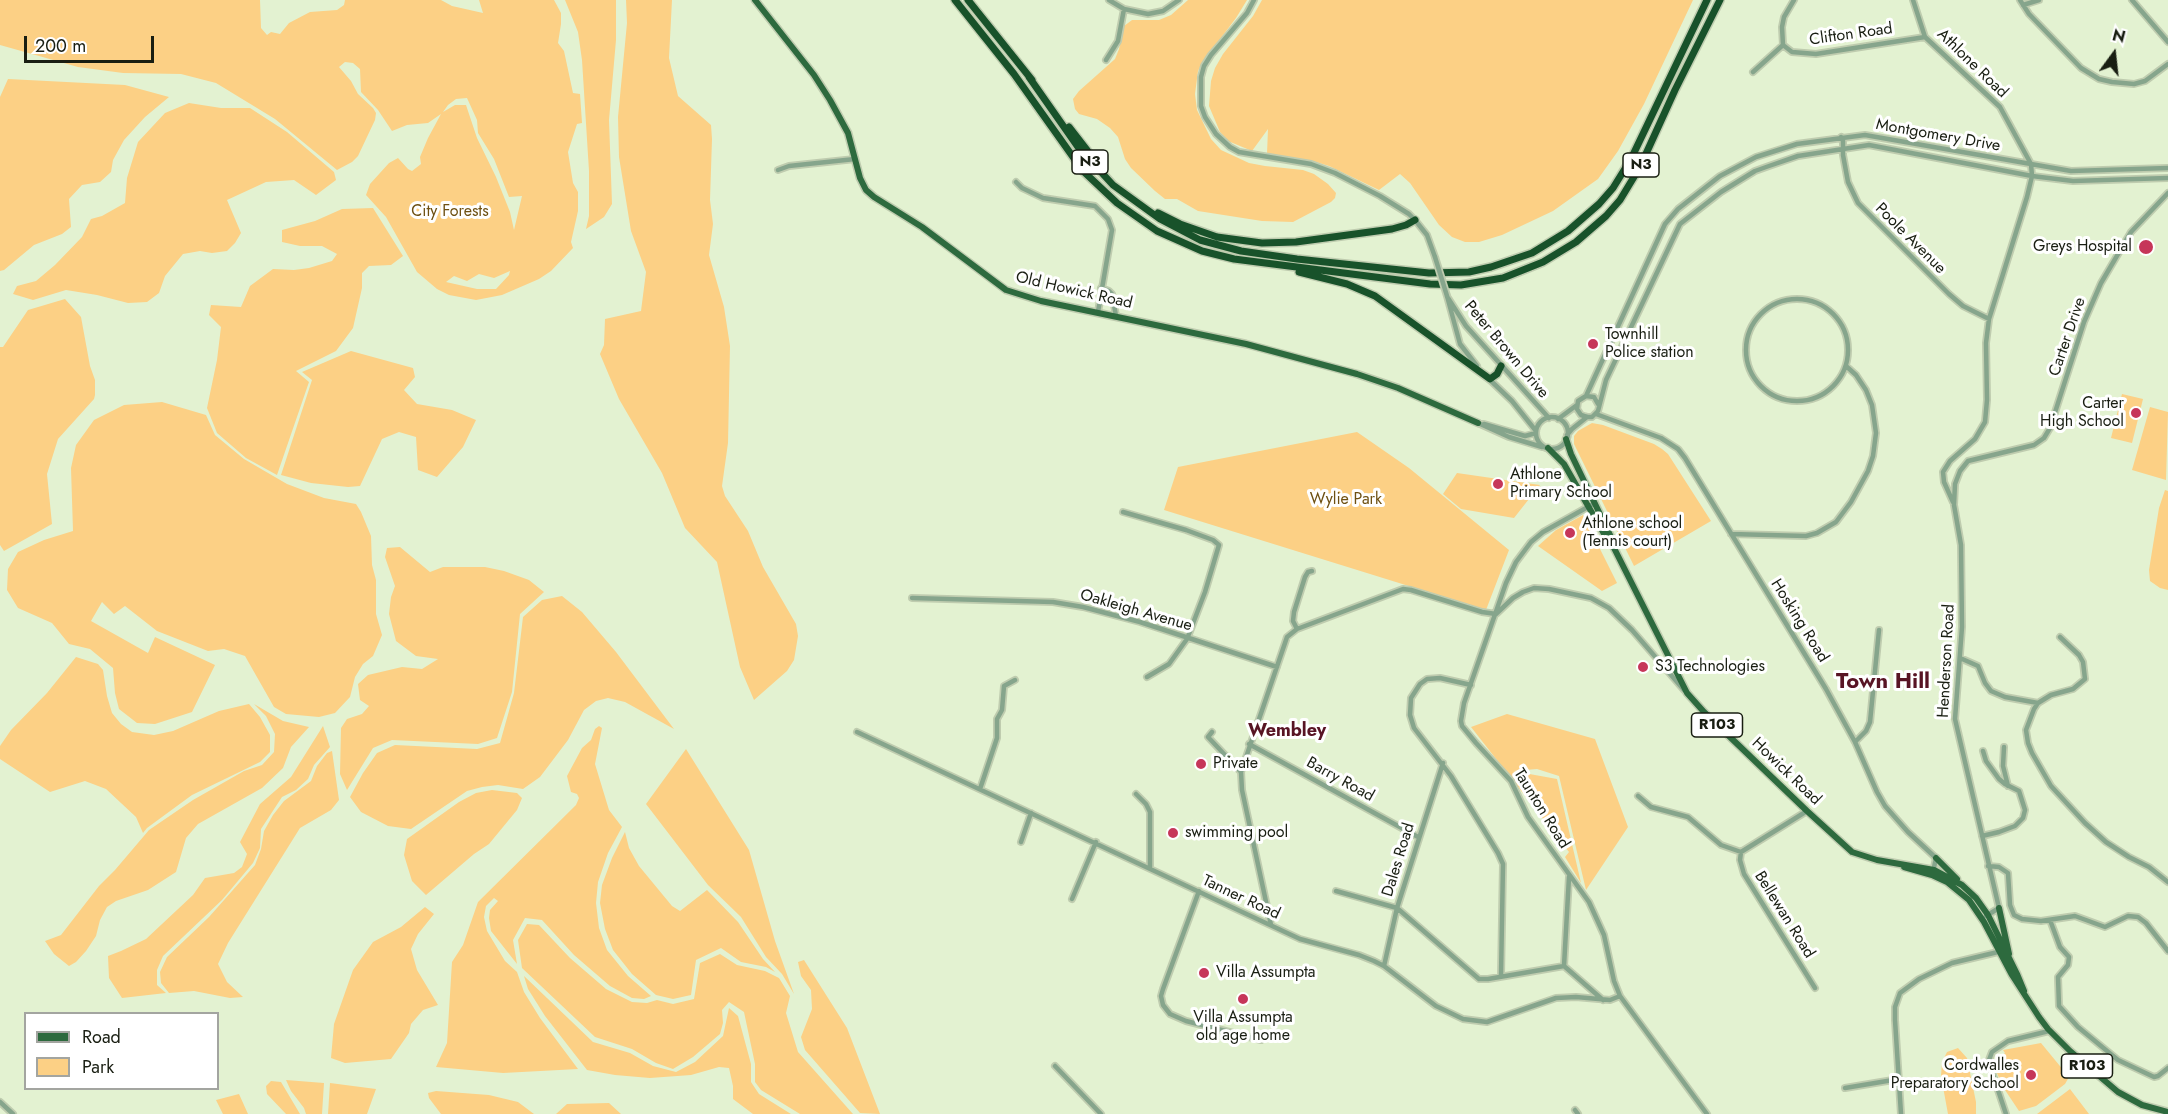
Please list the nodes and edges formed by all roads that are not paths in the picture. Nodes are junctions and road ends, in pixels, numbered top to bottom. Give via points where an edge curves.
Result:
1 (755, 0) edge
2 (955, 0) edge
3 (968, 0) edge
4 (1109, 0) edge
5 (1179, 0) edge
6 (1254, 0) edge
7 (1707, 0) edge
8 (1720, 0) edge
9 (1794, 0) edge
10 (1913, 0) edge
11 (2039, 0) edge
12 (2132, 0) edge
13 (2021, 3) edge
14 (1124, 9) junction
15 (1925, 37) junction
16 (2168, 42) edge
17 (1783, 45) junction
18 (1106, 60) dead end
19 (2168, 64) edge
20 (1753, 72) dead end
21 (1043, 97) junction
22 (1838, 137) junction
23 (1942, 148) junction
24 (1949, 150) junction
25 (1841, 151) junction
26 (1940, 158) junction
27 (855, 159) junction
28 (1947, 159) junction
29 (2031, 164) junction
30 (2168, 168) edge
31 (778, 170) dead end
32 (2094, 171) junction
33 (2103, 171) junction
34 (2032, 176) junction
35 (2168, 178) edge
36 (2105, 180) junction
37 (2094, 181) junction
38 (1016, 182) dead end
39 (1725, 182) junction
40 (1712, 183) junction
41 (1721, 192) junction
42 (2168, 192) edge
43 (1415, 220) junction
44 (1251, 262) junction
45 (1101, 288) junction
46 (1447, 296) junction
47 (1098, 312) junction
48 (1116, 316) junction
49 (1989, 319) junction
50 (1606, 352) junction
51 (1617, 358) junction
52 (1501, 366) junction
53 (1846, 366) junction
54 (1490, 379) junction
55 (1586, 396) junction
56 (1577, 405) junction
57 (1598, 405) junction
58 (1596, 414) junction
59 (1587, 417) junction
60 (1607, 417) junction
61 (1549, 418) junction
62 (1558, 419) junction
63 (1478, 423) junction
64 (1536, 432) junction
65 (1567, 437) junction
66 (1546, 448) junction
67 (1944, 482) junction
68 (1955, 484) junction
69 (1592, 505) junction
70 (1954, 505) junction
71 (1123, 512) dead end
72 (1731, 534) junction
73 (1312, 570) dead end
74 (912, 598) dead end
75 (1513, 598) junction
76 (1500, 602) junction
77 (1496, 614) junction
78 (1297, 629) junction
79 (1880, 630) dead end
80 (2060, 637) dead end
81 (1187, 639) junction
82 (1960, 658) junction
83 (1670, 659) junction
84 (1659, 662) junction
85 (1277, 667) junction
86 (1147, 677) dead end
87 (1015, 680) dead end
88 (1471, 685) junction
89 (1687, 693) junction
90 (2038, 703) junction
91 (857, 732) dead end
92 (1212, 732) dead end
93 (1855, 742) junction
94 (1249, 744) junction
95 (2004, 747) dead end
96 (1983, 751) dead end
97 (1443, 763) junction
98 (1241, 772) junction
99 (2008, 786) junction
100 (980, 789) junction
101 (1136, 794) dead end
102 (1638, 795) dead end
103 (1807, 812) junction
104 (1031, 813) junction
105 (1982, 836) junction
106 (1419, 837) junction
107 (1021, 842) dead end
108 (1095, 842) junction
109 (1741, 852) junction
110 (1936, 858) junction
111 (1988, 866) junction
112 (1150, 867) junction
113 (1933, 872) junction
114 (1569, 877) junction
115 (2168, 882) edge
116 (1962, 885) junction
117 (1199, 891) junction
118 (1336, 891) dead end
119 (1967, 894) junction
120 (1072, 899) dead end
121 (1397, 908) junction
122 (1999, 908) junction
123 (1985, 917) junction
124 (2050, 920) junction
125 (1271, 926) junction
126 (2003, 951) junction
127 (2168, 951) edge
128 (2011, 963) junction
129 (1384, 966) junction
130 (1564, 966) junction
131 (1501, 976) junction
132 (1815, 988) dead end
133 (2024, 992) junction
134 (1620, 996) junction
135 (1603, 999) junction
136 (1610, 1000) junction
137 (1626, 1006) junction
138 (2049, 1031) junction
139 (1261, 1040) dead end
140 (1055, 1066) dead end
141 (2168, 1068) edge
142 (1899, 1079) junction
143 (1845, 1088) dead end
144 (0, 1102) edge
145 (2168, 1112) edge
146 (13, 1114) edge
147 (1101, 1114) edge
148 (1707, 1114) edge
149 (1901, 1114) edge
150 (2006, 1114) edge

1 - 27 main road, Old Howick Road via 830,100 848,133
2 - 44 highway, N3 via 1083,171 1100,188 1157,231 1218,256
3 - 21 highway
4 - 14 street
5 - 14 street via 1156,14
6 - 43 street, Peter Brown Drive via 1204,66 1202,106 1216,134 1239,152 1311,164 1335,173
7 - 21 highway, N3 via 1635,151 1613,188 1585,218 1532,253 1491,267 1449,274 1267,256 1200,240 1153,215 1113,185 1088,160
8 - 44 highway, N3 via 1630,184 1606,216 1544,262 1503,278 1461,285
9 - 17 street via 1784,17
10 - 15 street, Athlone Road
11 - 13 street
12 - 16 street
13 - 19 street via 2081,68 2099,79 2134,84
14 - 18 street via 1118,41
15 - 17 street, Clifton Road via 1816,54 1792,52
15 - 29 street, Athlone Road via 2000,107
17 - 20 street
21 - 43 highway via 1103,171 1129,194 1194,230 1262,243 1296,242 1392,229
22 - 23 street, Montgomery Drive via 1873,135
22 - 25 street, Poole Avenue via 1835,144
22 - 39 street, Montgomery Drive via 1776,149 1756,157
23 - 24 street, Montgomery Drive
23 - 26 street
24 - 28 street
24 - 29 street, Montgomery Drive
25 - 26 street, Montgomery Drive via 1877,146
25 - 39 street, Montgomery Drive via 1789,158
25 - 49 street, Poole Avenue via 1852,194 1867,213 1963,306
26 - 28 street, Montgomery Drive
27 - 31 street
27 - 47 main road, Old Howick Road via 860,178 870,193 1006,290
28 - 34 street, Montgomery Drive
29 - 32 street, Montgomery Drive
29 - 34 street, Athlone Road
30 - 33 street, Montgomery Drive
32 - 33 street, Montgomery Drive
32 - 37 street
33 - 36 street
34 - 37 street, Montgomery Drive
34 - 49 street
35 - 36 street, Montgomery Drive
36 - 37 street, Montgomery Drive
38 - 45 street via 1043,198 1090,205 1104,213 1112,230
39 - 40 street, Montgomery Drive
39 - 41 street, Montgomery Drive
40 - 41 street
40 - 50 street, Montgomery Drive via 1665,224
41 - 51 street, Montgomery Drive via 1680,224
42 - 68 street, Carter Drive via 2131,232 2101,284 2044,438 2034,445 1968,461
43 - 46 street, Peter Brown Drive, bridge via 1435,256
44 - 54 highway via 1328,278 1375,296
45 - 47 street
45 - 48 street via 1112,294
46 - 52 street, Peter Brown Drive via 1466,326
46 - 54 street, Peter Brown Drive via 1460,344
47 - 48 main road, Old Howick Road
48 - 63 main road, Old Howick Road via 1246,344 1357,374
49 - 67 street via 1985,422 1975,439 1947,464
50 - 51 street
50 - 55 street, Montgomery Drive
51 - 57 street, Montgomery Drive
52 - 54 highway
52 - 61 street, Peter Brown Drive
53 - 53 street via 1835,385 1818,398 1786,401 1759,385 1747,359 1747,339 1755,320 1770,305 1805,299 1826,307 1841,324 1848,345
53 - 72 street via 1866,390 1876,433 1874,456 1847,508 1836,522 1806,536
54 - 64 street, Peter Brown Drive
55 - 56 street
55 - 57 street
56 - 59 street via 1581,415
56 - 62 street
57 - 58 street
57 - 60 street
58 - 59 street
58 - 60 street, Hosking Road
59 - 65 street
60 - 72 street, Hosking Road via 1648,432 1678,449
61 - 62 street
61 - 64 street via 1541,422
62 - 65 street, R103 via 1566,426
63 - 64 street, Old Howick Road via 1525,436
63 - 66 street, Old Howick Road
64 - 66 street, R103 via 1538,441
65 - 66 street via 1561,446
65 - 69 main road, Howick Road / R103
66 - 69 main road, Howick Road / R103 via 1564,464
67 - 68 street
67 - 70 street, Henderson Road
68 - 70 street, Henderson Road
69 - 76 street, Taunton Road via 1531,542 1516,562
69 - 83 main road, Howick Road / R103
70 - 82 street, Henderson Road via 1961,545
71 - 81 street via 1218,544
72 - 93 street, Hosking Road
73 - 78 street via 1305,577 1294,612
74 - 81 street, Oakleigh Avenue via 1063,603 1108,612
75 - 76 street
75 - 77 street
75 - 84 street via 1539,588 1591,598 1609,608
76 - 77 street, Taunton Road
77 - 78 street via 1403,589
77 - 88 street, Taunton Road
78 - 85 street via 1287,638
79 - 93 street via 1870,722
80 - 90 street via 2079,655 2085,679 2073,689
81 - 85 street, Oakleigh Avenue
81 - 86 street via 1169,664
82 - 90 street via 1978,666 1990,691
82 - 105 street, Henderson Road via 1956,727
83 - 84 street
83 - 89 main road, Howick Road / R103
84 - 89 street
85 - 94 street
87 - 100 street via 1004,686 1002,710 996,719 997,738
88 - 97 street via 1427,679 1411,698 1414,728
88 - 114 street, Taunton Road via 1462,711 1462,726 1511,781 1528,817
89 - 103 main road, Howick Road / R103
90 - 115 street via 2026,736 2052,786 2106,842
91 - 100 street, Tanner Road
92 - 98 street via 1208,736
93 - 110 street, Hosking Road via 1885,806
94 - 98 street
94 - 106 street, Barry Road
95 - 99 street
96 - 99 street via 1986,761
97 - 106 street, Dales Road
97 - 131 street via 1503,864
98 - 125 street
99 - 105 street via 2022,795 2023,818 2006,830
100 - 104 street, Tanner Road
101 - 112 street via 1150,812
102 - 109 street via 1651,807 1688,818 1722,845
103 - 109 street
103 - 113 main road, Howick Road / R103 via 1852,852
104 - 107 street
104 - 108 street, Tanner Road
105 - 111 street, Henderson Road
106 - 121 street, Dales Road
108 - 112 street, Tanner Road
108 - 120 street
109 - 132 street, Bellewan Road via 1744,874
110 - 113 street
110 - 116 main road
111 - 122 street, Henderson Road
111 - 124 street via 2008,873 2010,905 2017,917 2030,922
112 - 117 street, Tanner Road
113 - 116 main road, Howick Road / R103
113 - 119 main road, Howick Road / R103
114 - 130 street
114 - 134 street, Taunton Road via 1600,925
116 - 119 main road, Howick Road / R103
117 - 125 street, Tanner Road
117 - 139 street via 1163,989 1163,1005 1170,1014 1186,1021
118 - 121 street
119 - 123 main road, Howick Road / R103
121 - 129 street, Dales Road
121 - 131 street via 1477,978
122 - 123 street
122 - 128 main road
123 - 126 main road, Howick Road / R103
124 - 127 street via 2075,916 2105,927 2128,916 2138,917
124 - 141 street via 2060,947 2069,957 2068,965 2058,976 2059,1006 2118,1060 2154,1077
125 - 129 street, Tanner Road
126 - 128 main road, Howick Road / R103
126 - 133 main road, Howick Road / R103
126 - 142 street via 1952,963 1900,993 1895,1007
128 - 133 main road, Howick Road / R103
129 - 135 street, Tanner Road via 1436,1006 1479,1023 1556,998
130 - 131 street
130 - 135 street
133 - 138 main road, Howick Road / R103
134 - 136 street, Tanner Road
134 - 137 street, Taunton Road
135 - 136 street, Tanner Road
136 - 137 street
137 - 148 street, Taunton Road
138 - 145 main road, Howick Road / R103 via 2118,1092 2142,1105
138 - 150 street via 2008,1041 1992,1052 1989,1060
140 - 147 street
142 - 143 street
142 - 149 street
144 - 146 street

